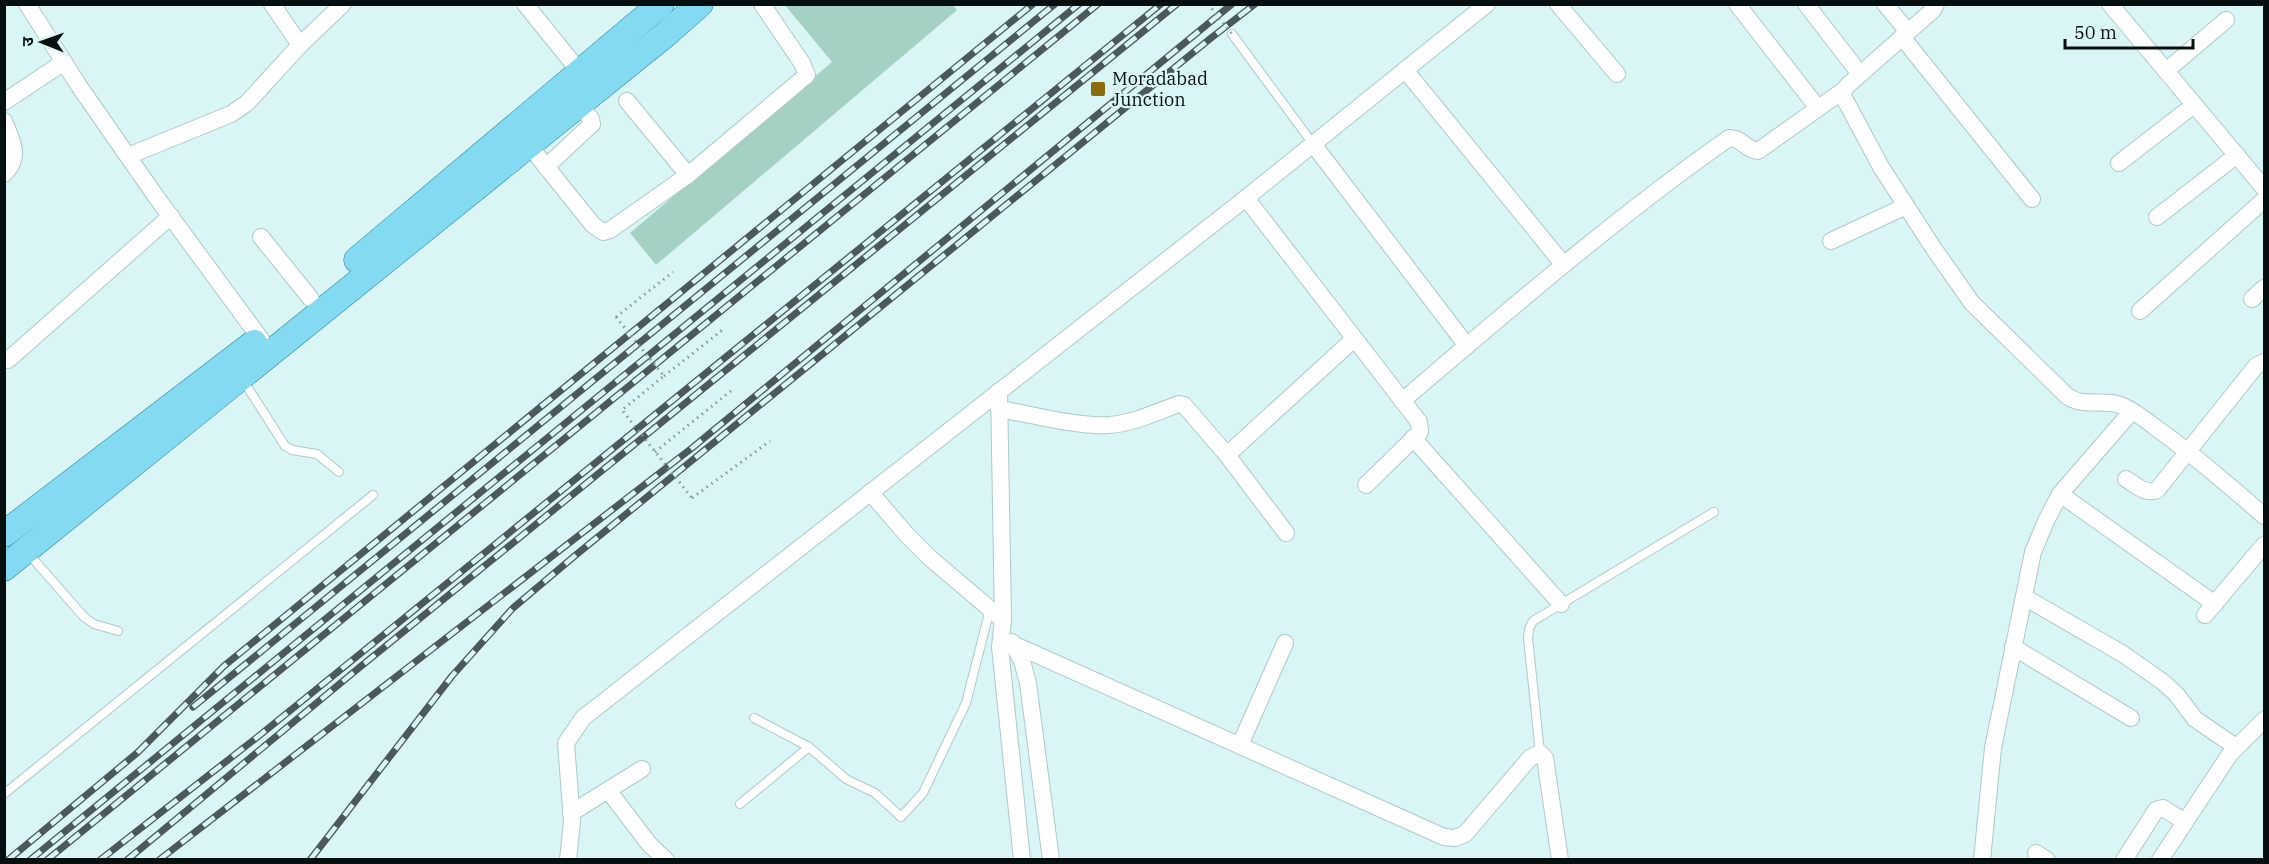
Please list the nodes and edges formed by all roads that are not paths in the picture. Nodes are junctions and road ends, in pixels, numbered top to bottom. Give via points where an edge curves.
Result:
1 (27, 4) edge
2 (272, 4) edge
3 (343, 4) edge
4 (525, 4) edge
5 (661, 4) edge
6 (700, 4) edge
7 (762, 4) edge
8 (1487, 4) edge
9 (1558, 4) edge
10 (1737, 4) edge
11 (1806, 4) edge
12 (1885, 4) edge
13 (1936, 4) edge
14 (2110, 4) edge
15 (2226, 20) dead end
16 (1232, 34) road end
17 (1905, 35) junction
18 (300, 45) junction
19 (64, 62) junction
20 (1406, 70) junction
21 (2166, 71) junction
22 (580, 72) junction
23 (1617, 74) dead end
24 (1860, 74) junction
25 (1844, 90) junction
26 (627, 101) dead end
27 (4, 102) edge
28 (579, 104) junction
29 (2194, 105) junction
30 (1818, 107) junction
31 (4, 121) edge
32 (528, 144) junction
33 (1313, 144) junction
34 (2236, 155) junction
35 (128, 156) junction
36 (2119, 163) dead end
37 (546, 167) junction
38 (4, 174) edge
39 (688, 175) junction
40 (2265, 188) edge
41 (1246, 198) junction
42 (2032, 199) dead end
43 (2265, 200) edge
44 (1906, 206) junction
45 (171, 216) junction
46 (2157, 217) dead end
47 (261, 237) dead end
48 (1831, 241) dead end
49 (1563, 264) junction
50 (311, 299) junction
51 (2140, 311) dead end
52 (1354, 339) junction
53 (266, 345) junction
54 (1467, 346) junction
55 (8, 360) dead end
56 (2265, 362) edge
57 (241, 376) junction
58 (999, 391) junction
59 (1402, 401) junction
60 (999, 409) junction
61 (2132, 411) junction
62 (1413, 438) junction
63 (2189, 452) junction
64 (1227, 455) junction
65 (339, 472) dead end
66 (2126, 479) dead end
67 (1366, 484) dead end
68 (870, 492) junction
69 (2060, 494) junction
70 (373, 495) dead end
71 (1714, 512) dead end
72 (2265, 516) edge
73 (1286, 532) dead end
74 (4, 534) edge
75 (2265, 545) edge
76 (26, 551) junction
77 (4, 568) edge
78 (2024, 597) junction
79 (1561, 604) junction
80 (990, 609) junction
81 (118, 631) dead end
82 (1007, 632) junction
83 (1285, 643) dead end
84 (2013, 647) junction
85 (754, 718) dead end
86 (2131, 718) dead end
87 (2265, 720) edge
88 (1240, 745) junction
89 (809, 747) junction
90 (2236, 747) junction
91 (1540, 753) junction
92 (642, 769) dead end
93 (608, 790) junction
94 (4, 794) edge
95 (740, 804) dead end
96 (571, 813) junction
97 (2185, 822) junction
98 (2160, 859) edge
99 (568, 860) edge
100 (666, 860) edge
101 (1022, 860) edge
102 (1051, 860) edge
103 (1560, 860) edge
104 (1982, 860) edge
105 (2124, 860) edge

1 - 19 street
2 - 18 street
3 - 18 street
4 - 22 street
5 - 22 main road
6 - 28 main road
7 - 39 street via 807,75
8 - 20 street
9 - 23 street
10 - 30 street
11 - 24 street
12 - 17 street
13 - 17 street
14 - 21 street
15 - 21 street
16 - 33 lane
17 - 24 street
17 - 42 street
18 - 35 street via 247,103 231,114
19 - 27 street
19 - 35 street
20 - 33 street
20 - 49 street
21 - 29 street
22 - 50 main road
24 - 25 street
25 - 30 street
25 - 44 street via 1843,96 1859,126
26 - 39 street
28 - 32 main road
28 - 37 street via 592,124
29 - 34 street
29 - 36 street
30 - 49 street via 1758,151 1729,138
31 - 38 street via 16,152
32 - 37 street
32 - 53 main road
33 - 41 street
33 - 54 street
34 - 40 street
34 - 46 street
35 - 45 street
37 - 39 street via 603,232
41 - 52 street
41 - 58 street
43 - 51 street
44 - 48 street
44 - 61 street via 1972,303 2067,396 2083,403 2110,402
45 - 53 street
45 - 55 street
47 - 50 street
49 - 54 street
50 - 53 main road
52 - 59 street
52 - 64 street
53 - 57 main road
53 - 74 main road
54 - 59 street
56 - 63 street via 2256,366
57 - 65 lane via 285,446 317,454
57 - 76 main road
58 - 60 street
58 - 68 street
59 - 62 street via 1419,422 1420,432
60 - 64 street via 1108,425 1184,405
60 - 82 street
61 - 63 street
61 - 69 street
62 - 67 street
62 - 79 street
63 - 66 street via 2157,490 2145,491
63 - 72 street
64 - 73 street
68 - 80 street via 930,558
68 - 96 street via 583,718 566,742
69 - 75 street via 2210,610
69 - 78 street via 2033,552
70 - 94 lane
71 - 79 lane
76 - 77 main road
76 - 81 lane via 84,617
78 - 84 street
78 - 90 street via 2123,654 2163,682 2195,718
79 - 91 lane via 1533,621 1529,629
80 - 82 street
80 - 89 lane via 966,703 924,794 903,817 871,790 846,779
82 - 88 street
82 - 101 street via 1000,647
82 - 102 street via 1028,683
83 - 88 street
84 - 86 street
84 - 104 street via 1993,748
85 - 89 lane
87 - 90 street
88 - 91 street via 1430,832 1455,838 1465,834 1530,758
89 - 95 lane
90 - 97 street
91 - 103 street via 1545,758
92 - 93 street
93 - 96 street
93 - 100 street
96 - 99 street
97 - 98 street
97 - 105 street via 2163,808 2156,810

